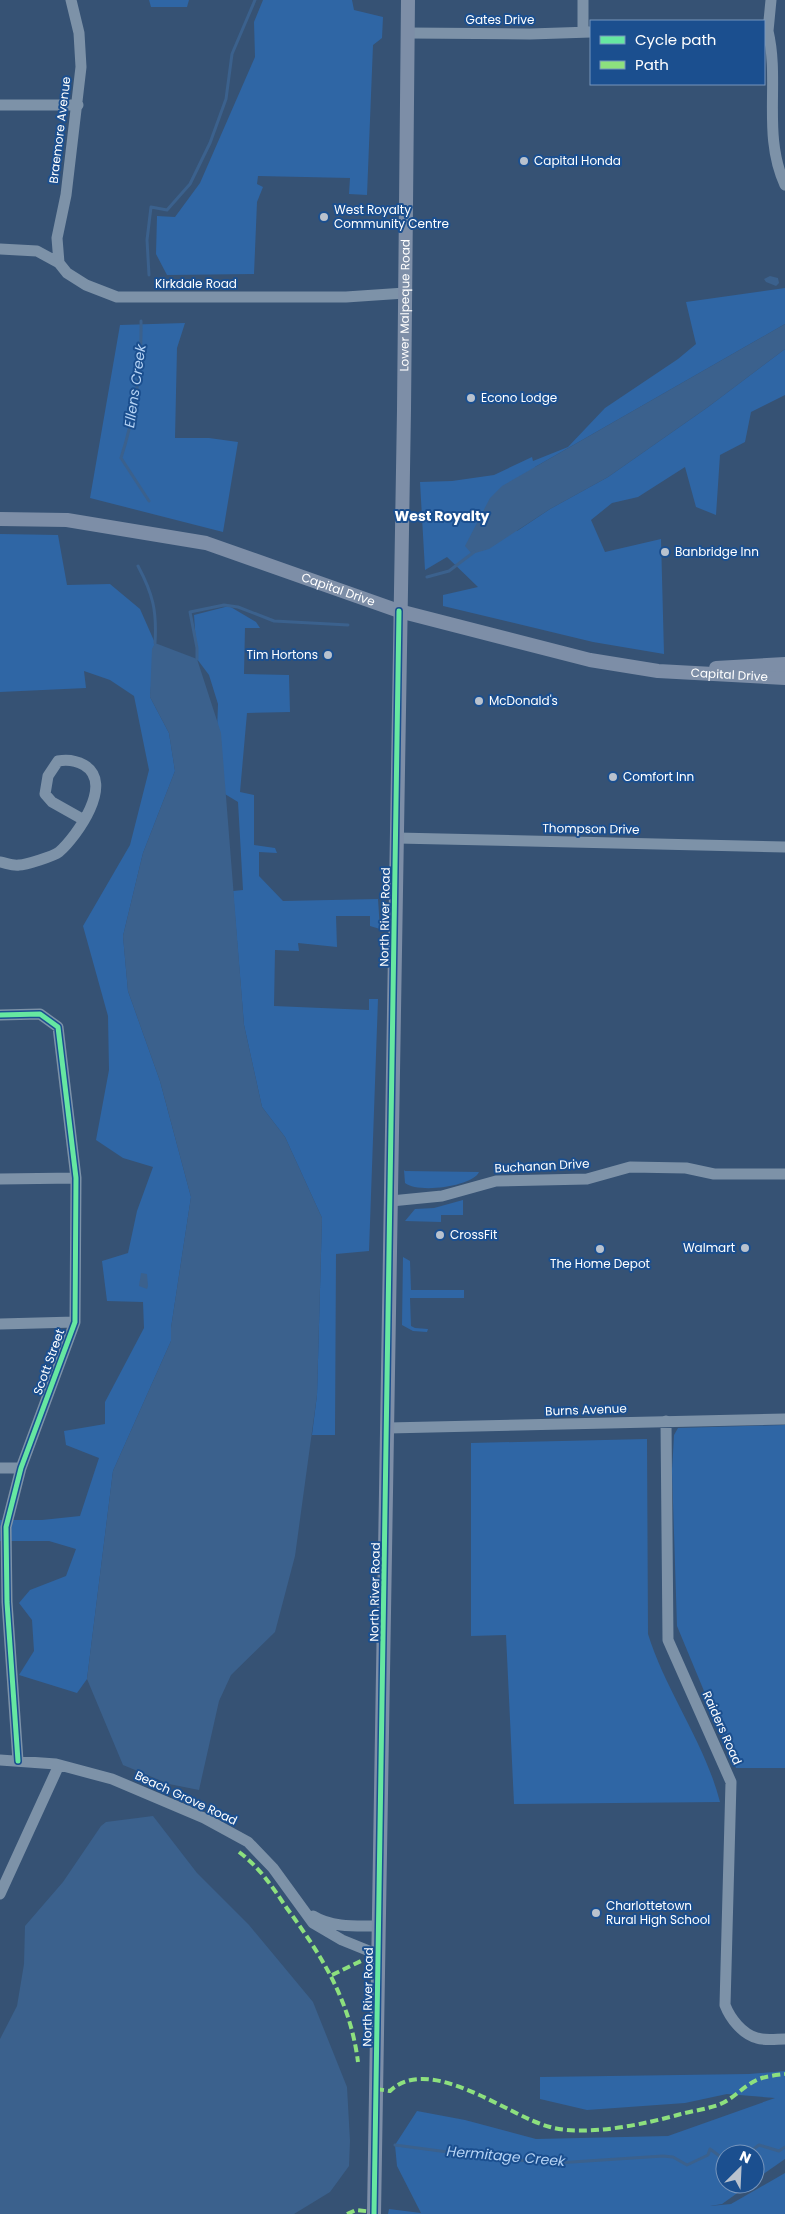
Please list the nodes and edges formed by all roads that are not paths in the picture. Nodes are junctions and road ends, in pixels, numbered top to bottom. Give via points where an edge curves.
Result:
1 (71, 0) edge
2 (408, 0) edge
3 (583, 0) edge
4 (771, 0) edge
5 (766, 30) edge
6 (587, 32) edge
7 (408, 33) junction
8 (0, 104) edge
9 (78, 105) junction
10 (785, 184) edge
11 (0, 249) edge
12 (59, 262) junction
13 (405, 293) junction
14 (0, 519) edge
15 (399, 611) junction
16 (785, 664) edge
17 (673, 671) junction
18 (785, 678) edge
19 (84, 820) junction
20 (397, 838) junction
21 (785, 847) edge
22 (0, 862) edge
23 (0, 1016) edge
24 (785, 1174) edge
25 (76, 1178) junction
26 (0, 1179) edge
27 (391, 1201) junction
28 (75, 1322) junction
29 (0, 1324) edge
30 (785, 1418) edge
31 (666, 1421) junction
32 (388, 1428) junction
33 (0, 1468) edge
34 (21, 1468) junction
35 (4, 1602) edge
36 (0, 1760) edge
37 (18, 1761) junction
38 (59, 1765) junction
39 (0, 1894) edge
40 (302, 1909) junction
41 (379, 1926) junction
42 (379, 1954) junction
43 (785, 2039) edge
44 (374, 2214) edge

1 - 9 street, Braemore Avenue via 80,33
2 - 7 main road, Lower Malpeque Road
3 - 6 street
4 - 5 street
5 - 10 street via 773,85 771,134
6 - 7 street, Gates Drive
7 - 13 main road, Lower Malpeque Road
8 - 9 street
9 - 12 street, Braemore Avenue via 58,238
11 - 12 street, Kirkdale Road via 37,251
12 - 13 street, Kirkdale Road via 67,273 86,285 117,297 346,297
13 - 15 main road, Lower Malpeque Road
14 - 15 main road, Capital Drive via 66,520 206,543
15 - 17 main road, Capital Drive via 590,660
15 - 20 main road, North River Road
16 - 17 main road, Capital Drive
17 - 18 main road, Capital Drive
19 - 19 street via 93,802 97,783 93,773 76,761 58,761 51,768 45,794 52,802
19 - 22 street via 58,853 18,866
20 - 21 street, Thompson Drive
20 - 27 main road, North River Road
23 - 25 street, Scott Street via 40,1014 58,1027
24 - 27 street, Buchanan Drive via 714,1174 691,1169 630,1167 587,1179 496,1181 442,1196
25 - 26 street
25 - 28 street, Scott Street
27 - 32 main road, North River Road
28 - 29 street
28 - 34 street, Scott Street
30 - 31 street, Burns Avenue
31 - 32 street, Burns Avenue
31 - 43 street, Raiders Road via 668,1640 732,1782 725,2004 729,2016 757,2038
32 - 41 main road, North River Road
33 - 34 street
34 - 35 street, Scott Street via 6,1527
35 - 37 street, Scott Street
36 - 37 street, Beach Grove Road
37 - 38 street, Beach Grove Road
38 - 39 street
38 - 40 street, Beach Grove Road via 129,1786 204,1818 248,1842 273,1868
40 - 41 street via 321,1921 344,1926
40 - 42 street via 313,1923 327,1932
41 - 42 main road, North River Road
42 - 44 main road, North River Road

